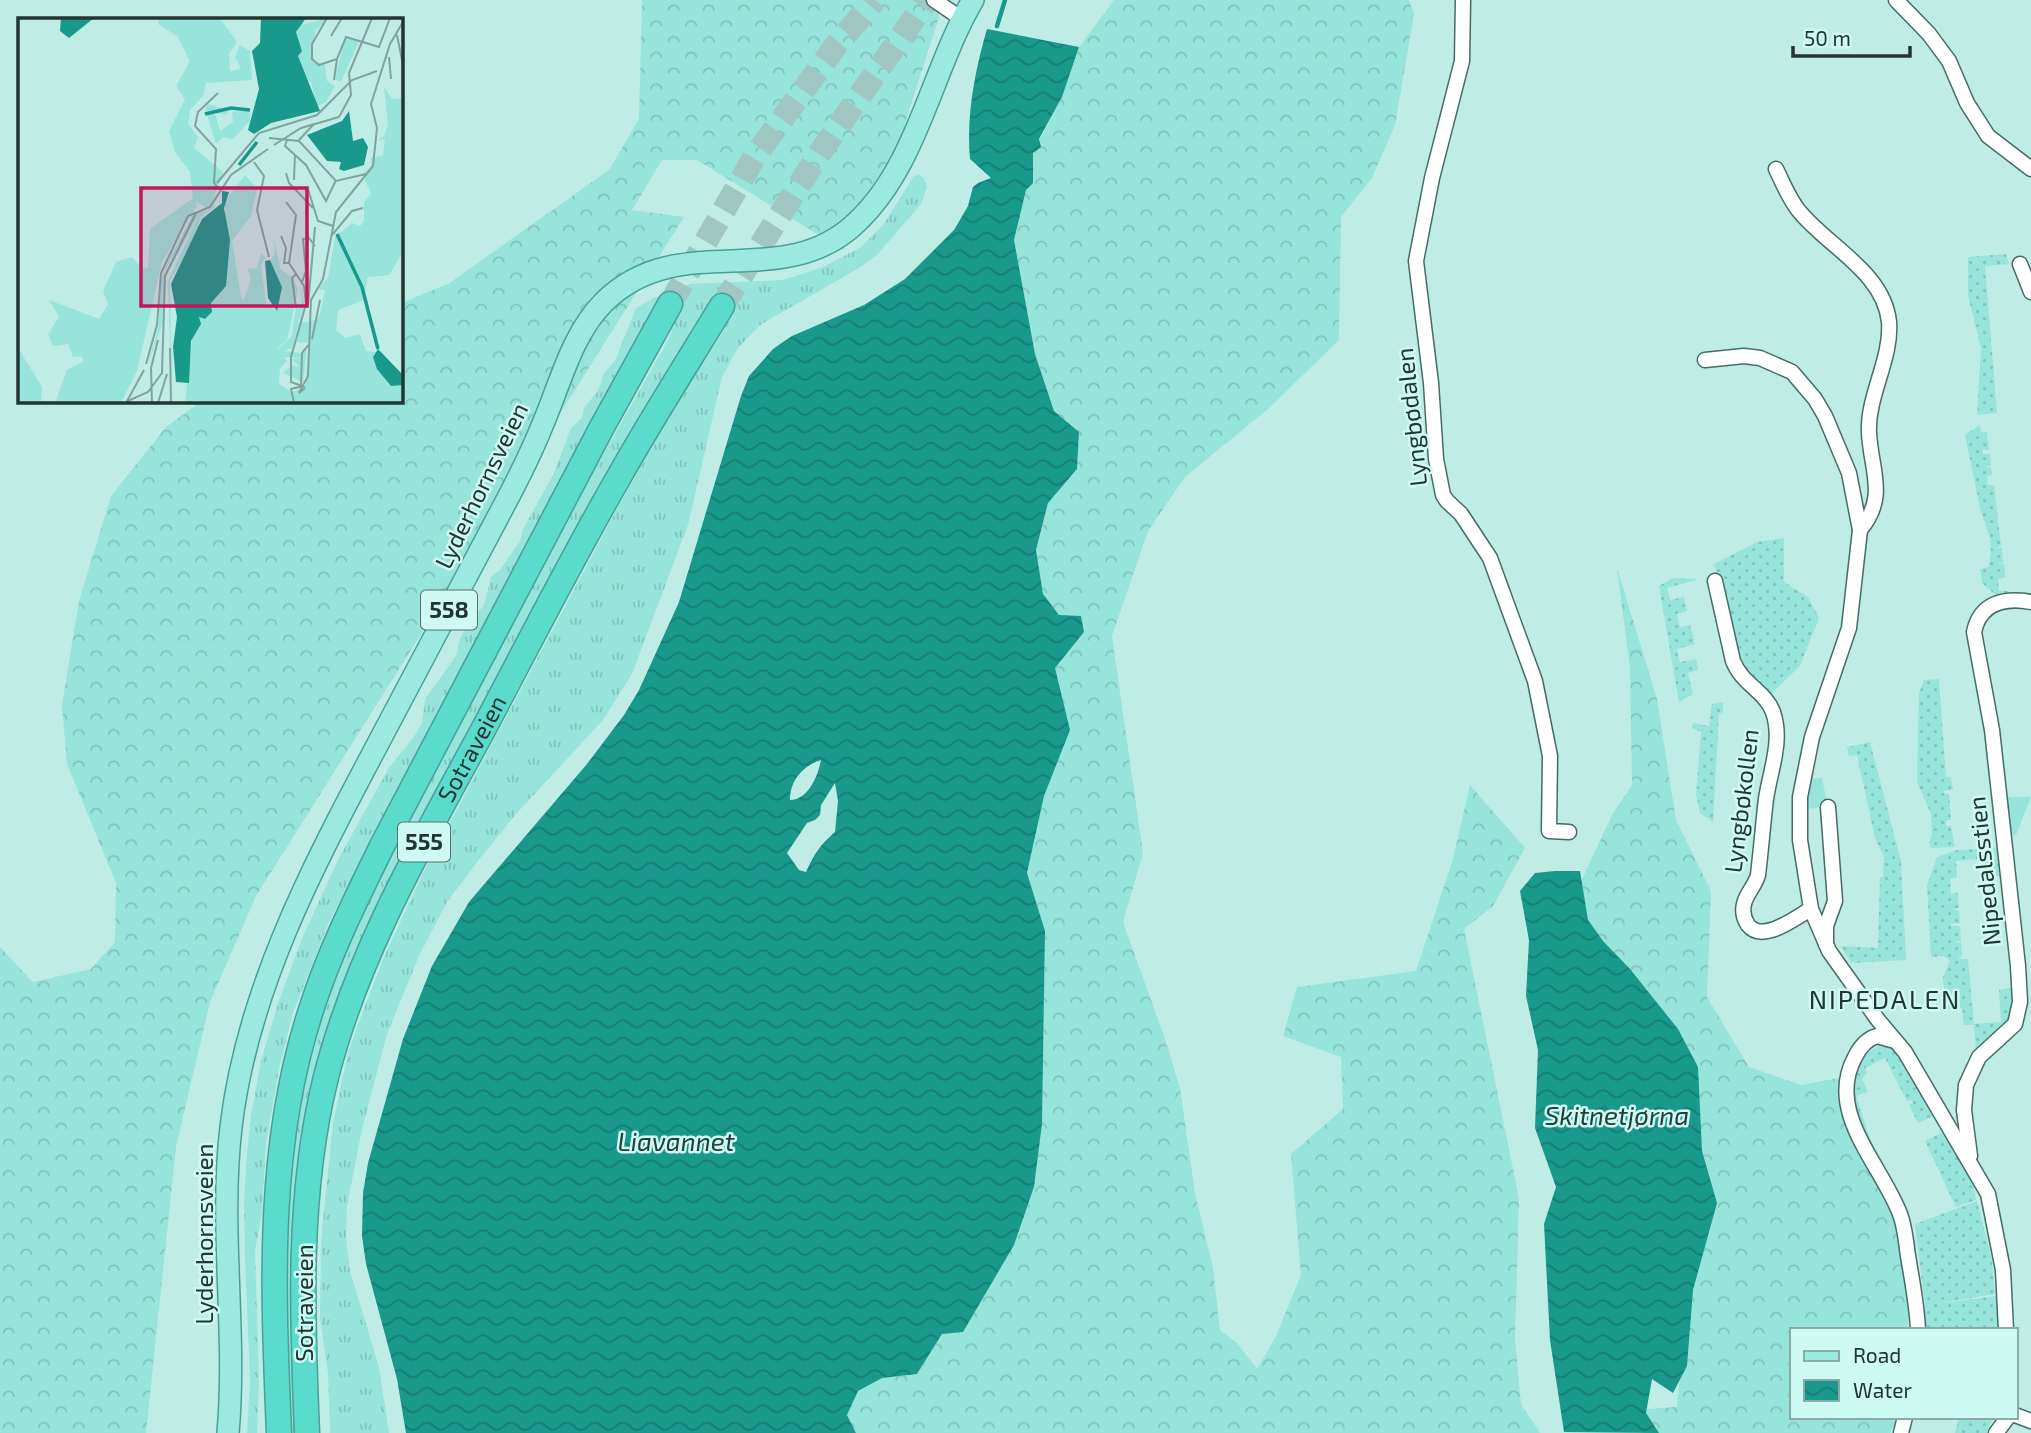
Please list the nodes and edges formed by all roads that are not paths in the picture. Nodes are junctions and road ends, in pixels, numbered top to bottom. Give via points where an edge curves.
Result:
1 (934, 0) edge
2 (973, 0) edge
3 (1463, 0) edge
4 (1896, 0) edge
5 (962, 19) junction
6 (1776, 169) dead end
7 (2031, 169) edge
8 (2020, 264) dead end
9 (2031, 292) edge
10 (670, 304) tunnel mouth
11 (722, 306) tunnel mouth
12 (1705, 360) dead end
13 (1860, 530) junction
14 (1715, 581) dead end
15 (2031, 602) edge
16 (1828, 807) dead end
17 (1569, 832) dead end
18 (1811, 909) junction
19 (1826, 945) junction
20 (1896, 1042) junction
21 (1970, 1161) junction
22 (1918, 1328) edge
23 (2006, 1328) edge
24 (228, 1433) edge
25 (277, 1433) edge
26 (307, 1433) edge

1 - 5 street
2 - 5 main road, Lyderhornsveien / 558
3 - 17 street, Lyngbødalen via 1462,61 1416,261 1436,459 1443,495 1490,558 1524,647 1550,756 1549,831
4 - 7 street via 1918,20 1948,61 1988,136
5 - 24 main road, Lyderhornsveien / 558 via 906,150 876,200 847,231 796,256 684,262 657,269 631,281 604,303 575,343 523,470 308,880 257,1006 242,1064 228,1170 232,1350
6 - 13 street via 1798,211 1874,285 1888,315 1869,429 1877,498
8 - 9 street
10 - 25 highway, Sotraveien / 555 via 382,846 312,1007 293,1072 277,1179
11 - 26 highway, Sotraveien / 555 via 620,475 465,762 380,928 344,1016 326,1078 308,1186 303,1284
12 - 13 street via 1760,358 1792,372 1802,382 1820,407 1849,473
13 - 18 street via 1849,628 1812,737 1800,797 1800,840
14 - 18 street, Lyngbøkollen via 1738,673 1766,700 1776,726 1758,875 1743,914 1759,932
15 - 21 street, Nipedalsstien via 2005,601 1988,607 1974,632 1992,730 2020,1002 2015,1024 1979,1057 1966,1085
16 - 19 street via 1835,901 1826,926
18 - 19 street
19 - 20 street
20 - 21 street
20 - 22 street via 1877,1036 1864,1042 1848,1074 1846,1104 1900,1215
21 - 23 street via 1992,1205 2003,1270

